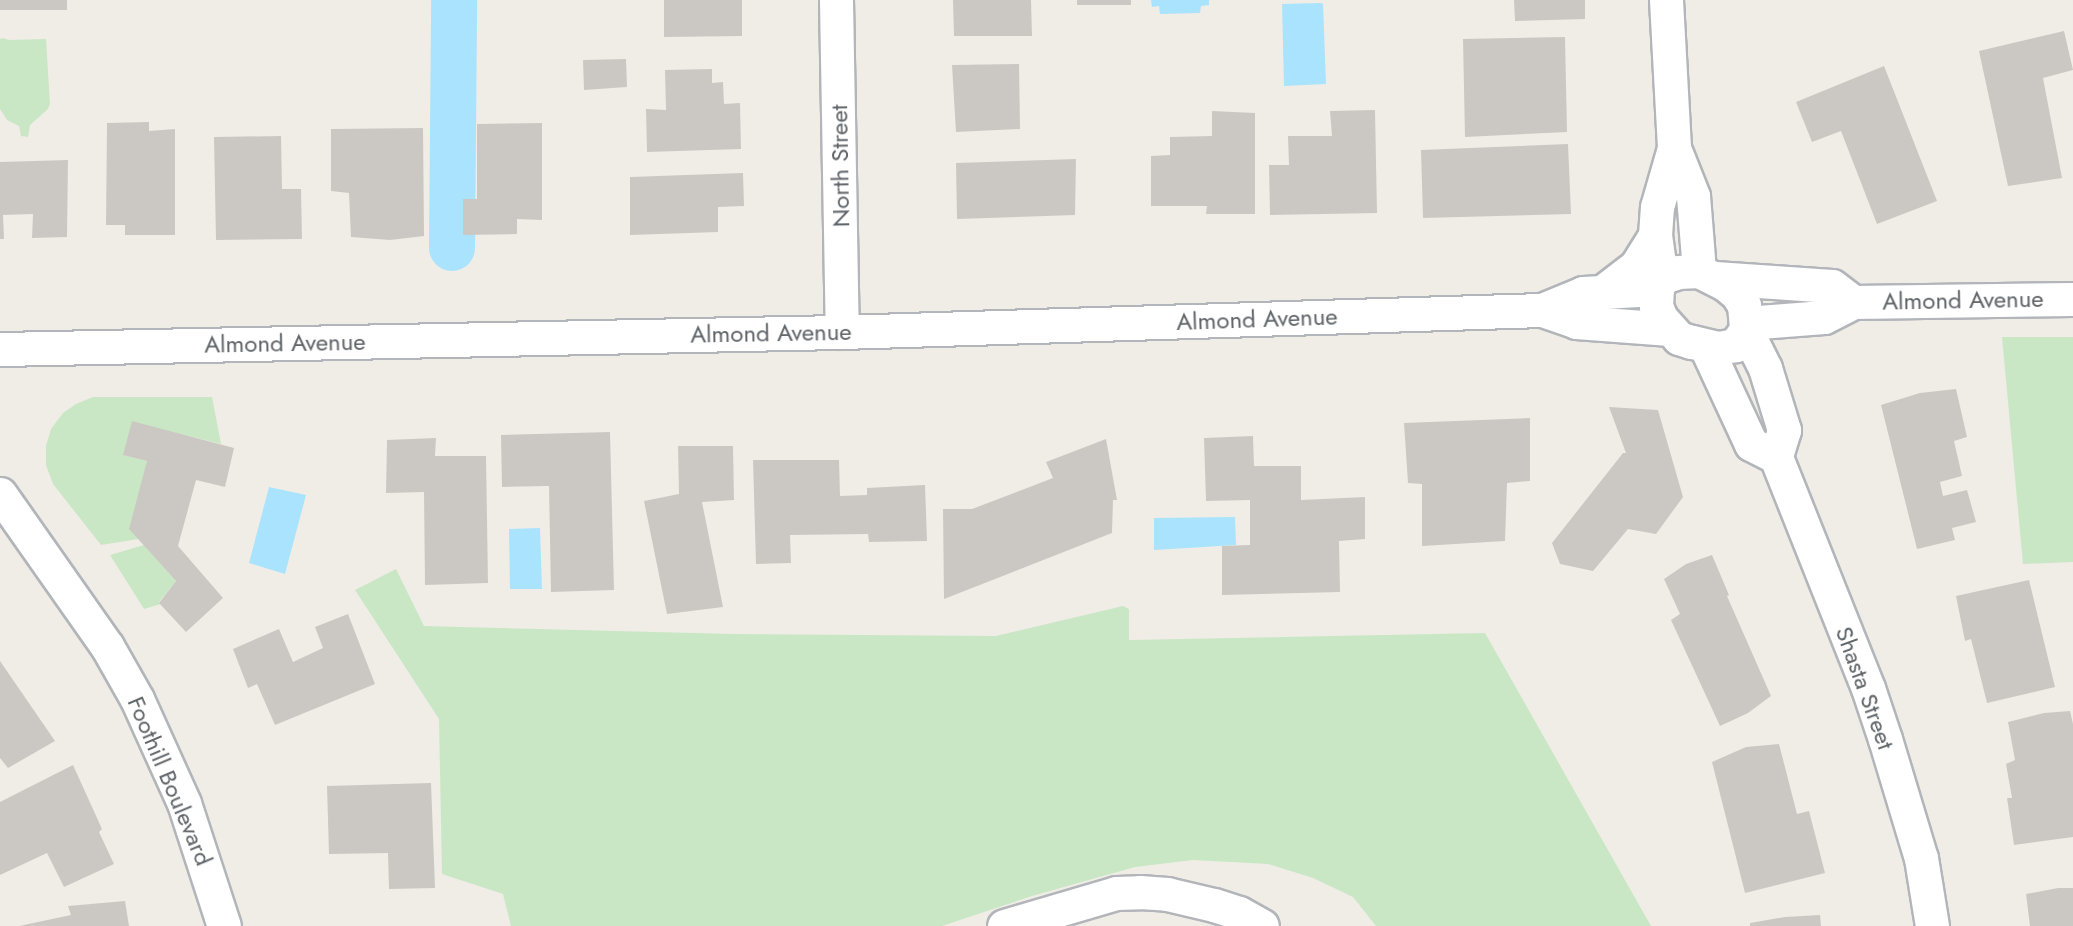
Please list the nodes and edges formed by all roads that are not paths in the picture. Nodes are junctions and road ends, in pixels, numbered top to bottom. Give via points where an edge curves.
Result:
1 (836, 0) edge
2 (1666, 0) edge
3 (1674, 148) junction
4 (1655, 235) junction
5 (1707, 274) junction
6 (1659, 284) junction
7 (1602, 292) junction
8 (2073, 299) edge
9 (1853, 302) junction
10 (1542, 310) junction
11 (1746, 327) junction
12 (1670, 329) junction
13 (842, 332) junction
14 (1706, 347) junction
15 (0, 349) edge
16 (1776, 456) junction
17 (0, 494) edge
18 (224, 926) edge
19 (1004, 926) edge
20 (1262, 926) edge
21 (1932, 926) edge

1 - 13 street, North Street
2 - 3 street
3 - 4 street via 1657,207
3 - 5 street via 1693,196
4 - 6 street
4 - 7 street via 1636,266
5 - 6 street via 1678,272
5 - 9 street, Almond Avenue via 1832,286
5 - 11 street via 1737,294 1744,305
6 - 7 street, Almond Avenue
6 - 12 street via 1656,306
7 - 10 street, Almond Avenue via 1583,293
8 - 9 street, Almond Avenue
9 - 11 street, Almond Avenue via 1824,317
10 - 12 street, Almond Avenue via 1576,322
10 - 13 street, Almond Avenue
11 - 14 street via 1735,345
11 - 16 street via 1765,368 1784,430
12 - 14 street via 1679,338
13 - 15 street, Almond Avenue
14 - 16 street via 1751,444
16 - 21 street, Shasta Street via 1872,698 1921,858
17 - 18 street, Foothill Boulevard via 107,646 137,699 184,802
19 - 20 street via 1116,893 1140,892 1214,905

